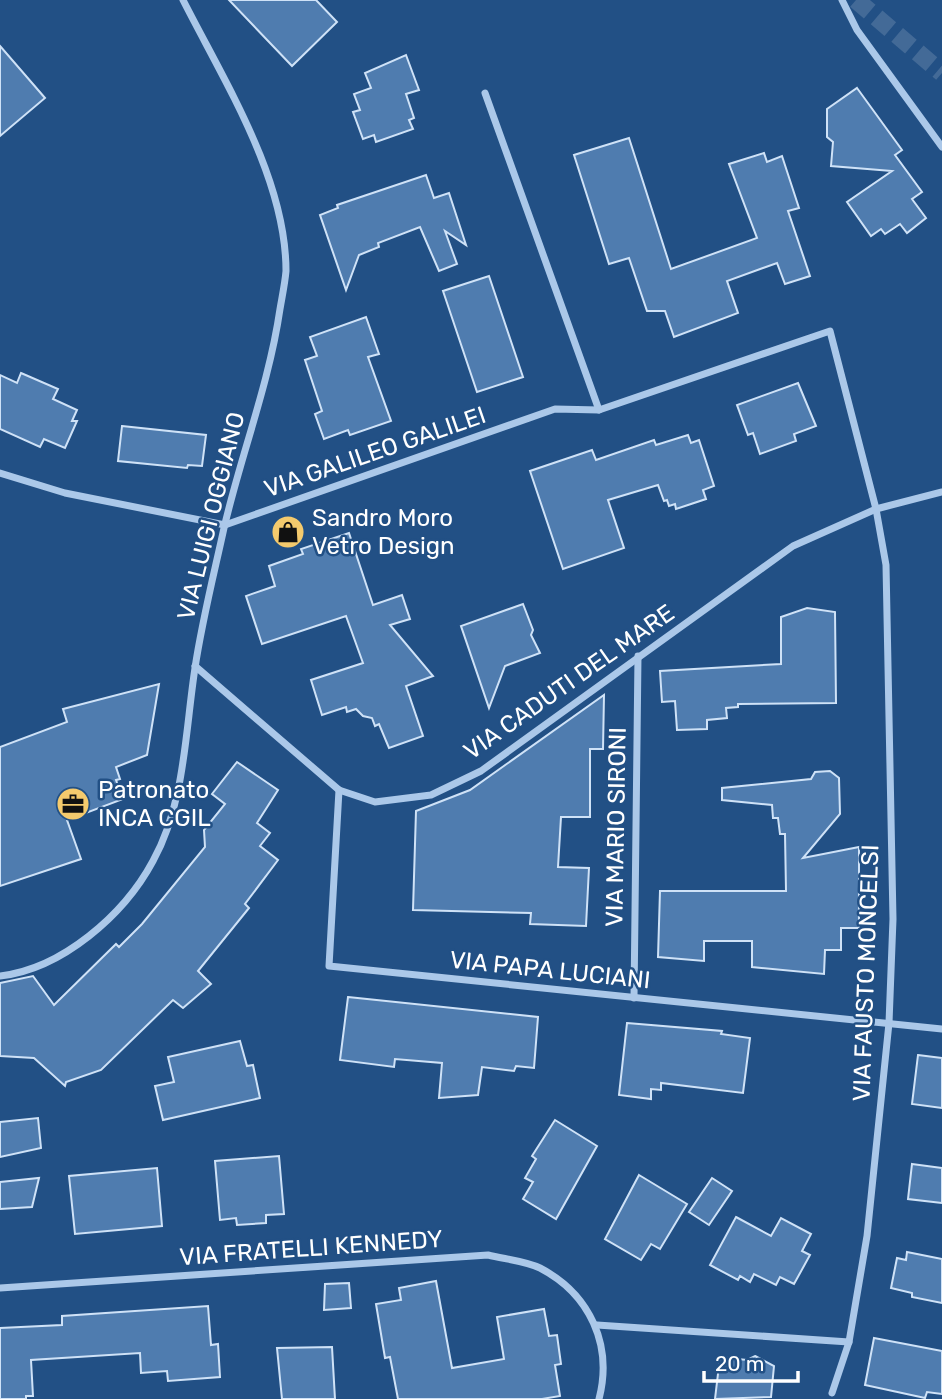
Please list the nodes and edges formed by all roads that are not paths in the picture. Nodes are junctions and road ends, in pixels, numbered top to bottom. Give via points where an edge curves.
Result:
1 (183, 0) edge
2 (842, 0) edge
3 (485, 93) dead end
4 (942, 147) edge
5 (599, 410) junction
6 (0, 473) edge
7 (942, 492) edge
8 (876, 509) junction
9 (225, 525) junction
10 (638, 656) junction
11 (195, 666) junction
12 (339, 790) junction
13 (0, 976) edge
14 (634, 998) junction
15 (889, 1023) junction
16 (942, 1029) edge
17 (0, 1288) edge
18 (597, 1325) junction
19 (849, 1342) junction
20 (832, 1393) dead end
21 (599, 1399) edge

1 - 9 street, VIA LUIGI OGGIANO via 254,139 277,208 286,271 275,338
2 - 4 street via 857,30
3 - 5 street
5 - 8 street, VIA GALILEO GALILEI via 830,331
5 - 9 street, VIA GALILEO GALILEI via 555,410
6 - 9 street via 65,493
7 - 8 street, VIA CADUTI DEL MARE
8 - 10 street, VIA CADUTI DEL MARE via 793,546
8 - 15 street, VIA FAUSTO MONCELSI via 887,593 893,919
9 - 11 street, VIA LUIGI OGGIANO
10 - 12 street, VIA CADUTI DEL MARE via 481,771 430,795 375,802
10 - 14 street, VIA MARIO SIRONI
11 - 12 street, VIA CADUTI DEL MARE
11 - 13 street, VIA LUIGI OGGIANO via 179,792 155,859 131,898 74,947 19,974
12 - 14 street, VIA PAPA LUCIANI via 329,966
14 - 15 street, VIA PAPA LUCIANI
15 - 16 street, VIA PAPA LUCIANI
15 - 19 street, VIA FAUSTO MONCELSI via 867,1236
17 - 18 street, VIA FRATELLI KENNEDY via 488,1255 539,1267 574,1292
18 - 19 street
18 - 21 street via 604,1381
19 - 20 street, VIA FAUSTO MONCELSI

